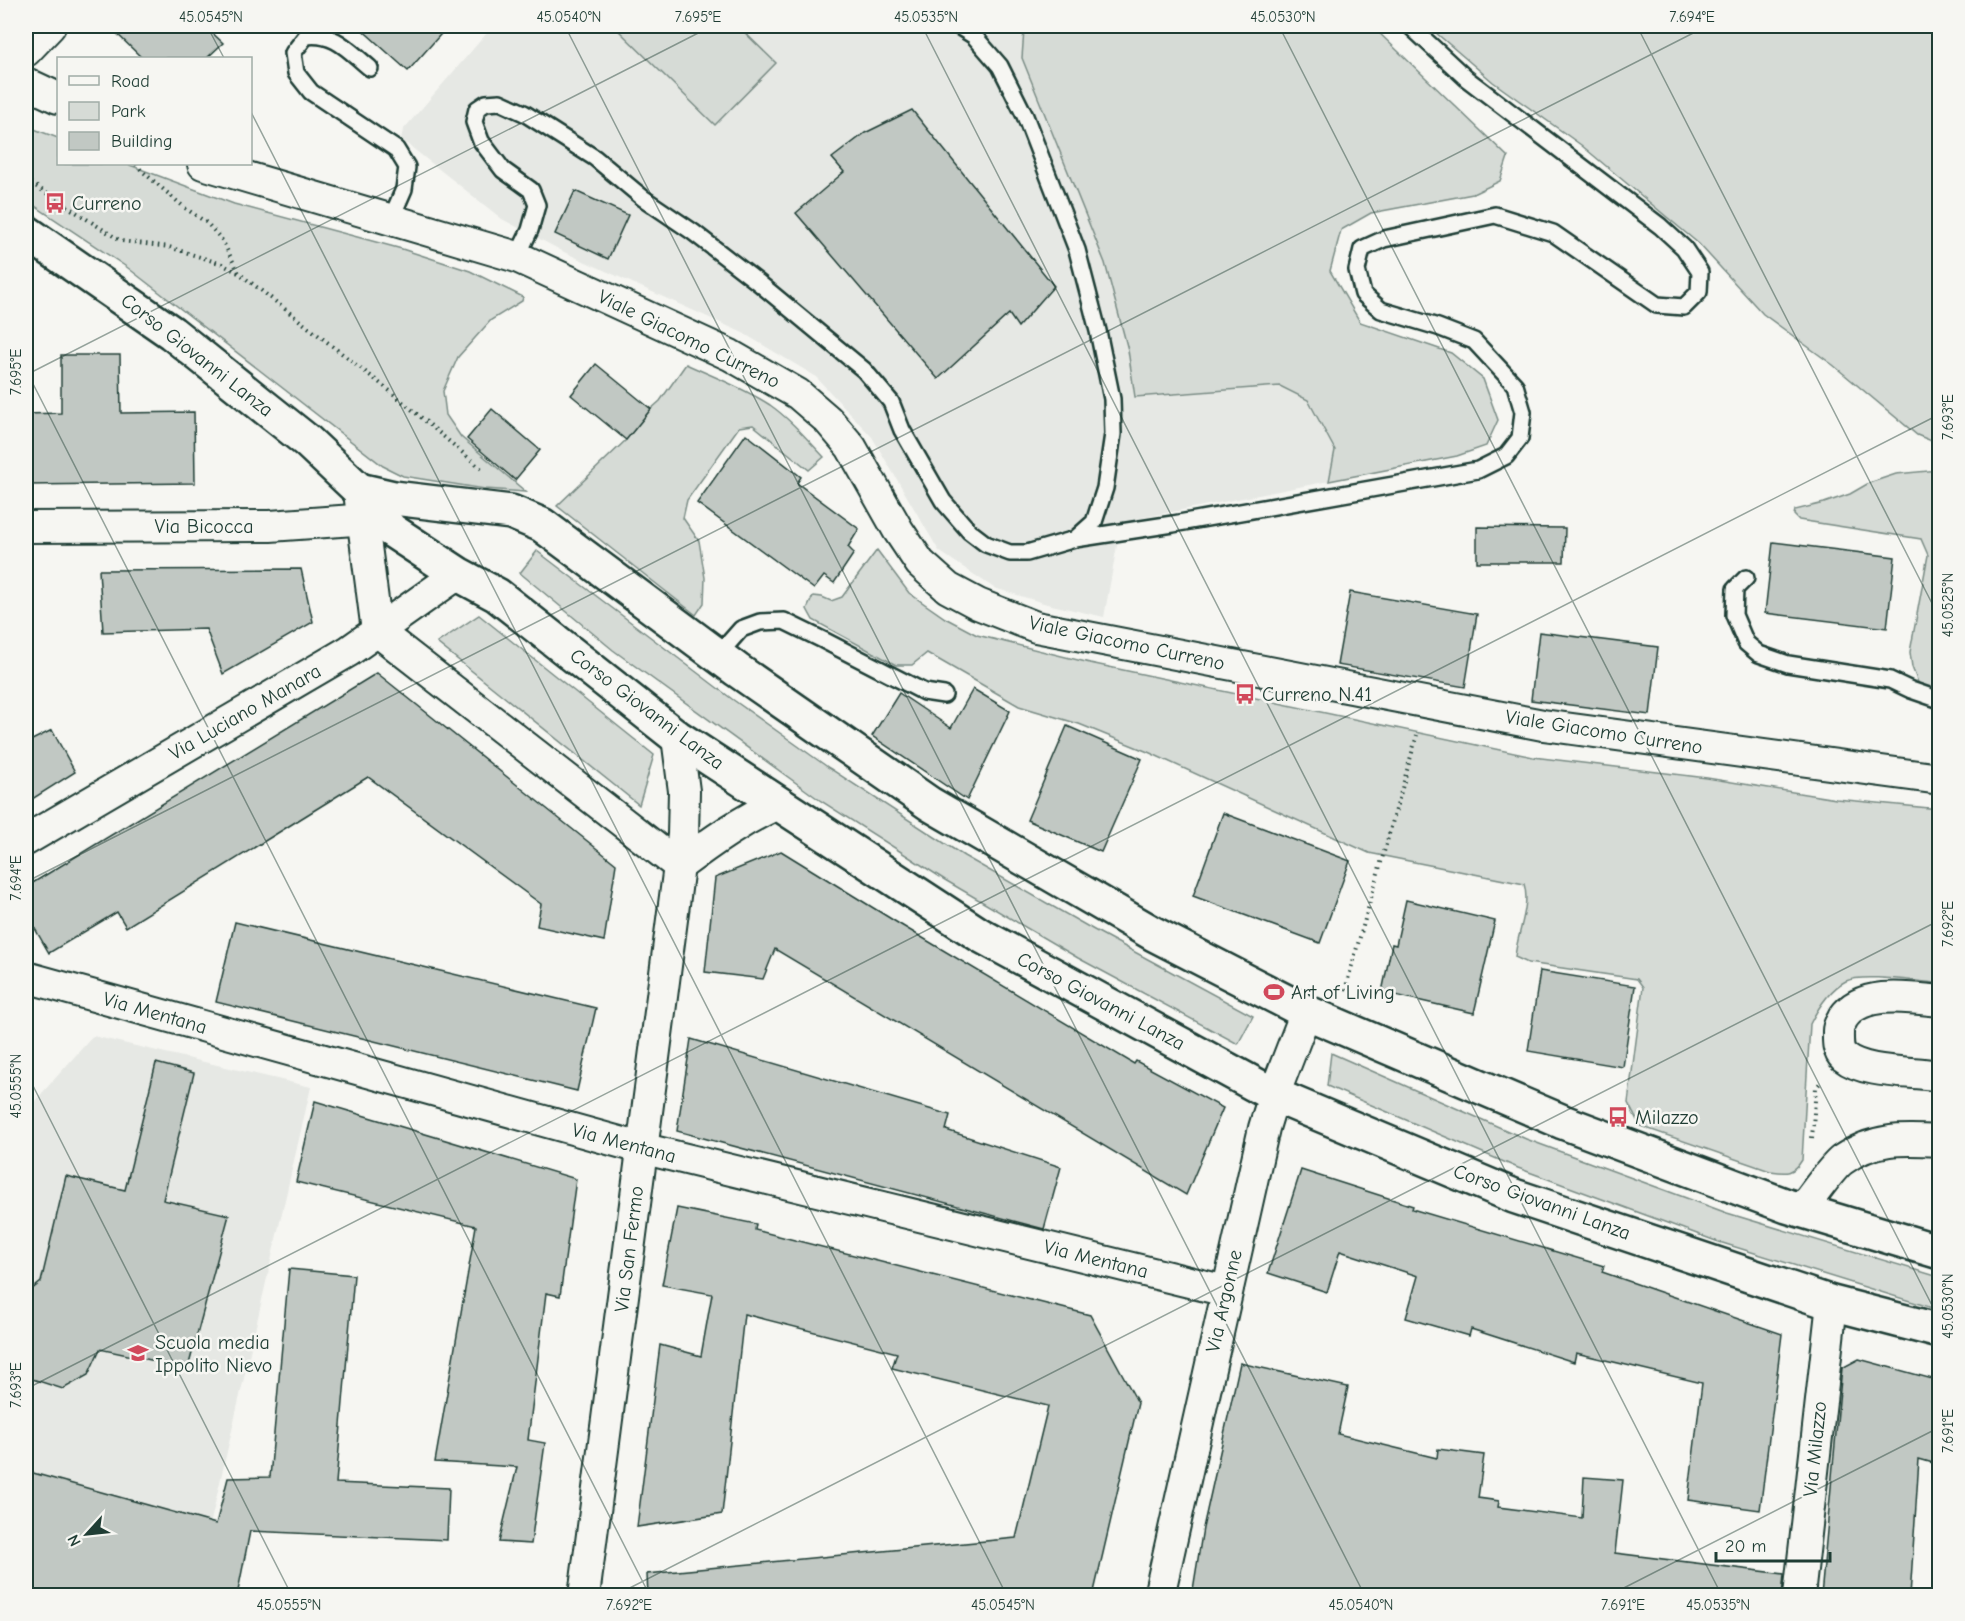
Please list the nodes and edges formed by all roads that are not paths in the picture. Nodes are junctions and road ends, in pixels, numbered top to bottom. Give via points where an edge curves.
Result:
1 (50, 26) edge
2 (958, 26) edge
3 (1410, 26) edge
4 (26, 51) edge
5 (370, 68) dead end
6 (26, 83) edge
7 (57, 98) edge
8 (206, 165) edge
9 (391, 219) junction
10 (26, 232) edge
11 (517, 256) junction
12 (368, 509) junction
13 (26, 527) edge
14 (1075, 539) junction
15 (458, 574) junction
16 (1746, 578) dead end
17 (377, 631) junction
18 (718, 655) junction
19 (944, 695) dead end
20 (1940, 700) edge
21 (677, 737) junction
22 (1940, 779) edge
23 (779, 803) junction
24 (26, 840) edge
25 (679, 866) junction
26 (26, 977) edge
27 (1940, 1001) edge
28 (1320, 1018) junction
29 (1940, 1076) edge
30 (1274, 1095) junction
31 (1940, 1141) edge
32 (641, 1148) junction
33 (1801, 1210) junction
34 (1940, 1252) edge
35 (1226, 1291) junction
36 (1832, 1303) junction
37 (1940, 1331) edge
38 (584, 1596) edge
39 (1159, 1596) edge
40 (1799, 1596) edge

1 - 4 street
2 - 14 lane via 974,36 1000,66 1025,116 1077,250 1098,331 1112,399 1113,434 1105,488 1094,522
3 - 14 lane via 1467,79 1660,225 1684,248 1700,272 1699,292 1684,307 1657,305 1553,233 1495,215 1384,239 1362,249 1357,270 1364,294 1381,310 1474,341 1495,362 1515,385 1523,412 1520,438 1506,456 1478,470
5 - 9 lane via 334,39 320,34 306,36 293,52 296,73 311,92 396,149 407,167 404,189
6 - 7 street
8 - 9 street, Viale Giacomo Curreno
9 - 11 street, Viale Giacomo Curreno
10 - 12 street, Corso Giovanni Lanza via 172,333 307,441
11 - 14 lane via 537,205 531,190 503,170 481,141 474,122 477,109 486,103 500,102 524,113 595,158 759,283 864,370 891,402 902,430 943,501 986,544 1010,554
11 - 22 street, Viale Giacomo Curreno via 730,355 798,394 851,447 920,563 948,588 1036,627 1543,725
12 - 13 street, Via Bicocca via 270,526
12 - 15 street, Corso Giovanni Lanza via 391,530
12 - 17 street
12 - 18 street via 394,498 511,512 542,525
15 - 17 street, Via Luciano Manara
15 - 21 street, Corso Giovanni Lanza via 497,595
16 - 20 lane via 1734,589 1734,615 1746,643 1759,654 1788,664 1890,680
17 - 24 street, Via Luciano Manara
17 - 25 street
18 - 19 lane via 741,629 760,622 784,621 924,692
18 - 28 street via 930,804 1154,934
21 - 23 street, Corso Giovanni Lanza
21 - 25 street, Via San Fermo via 684,791
23 - 25 street via 716,838
23 - 30 street, Corso Giovanni Lanza via 980,935
25 - 32 street, Via San Fermo
26 - 32 street, Via Mentana
27 - 29 street via 1877,999 1863,1003 1848,1012 1838,1027 1838,1044 1843,1056 1862,1066
28 - 30 street, Via Argonne
28 - 33 street via 1563,1122
30 - 35 street, Via Argonne
30 - 36 street, Corso Giovanni Lanza via 1514,1196
31 - 33 street via 1900,1139 1874,1143 1841,1161
32 - 35 street, Via Mentana
32 - 38 street, Via San Fermo
33 - 34 street
35 - 39 street, Via Argonne
36 - 37 street, Corso Giovanni Lanza
36 - 40 street, Via Milazzo

